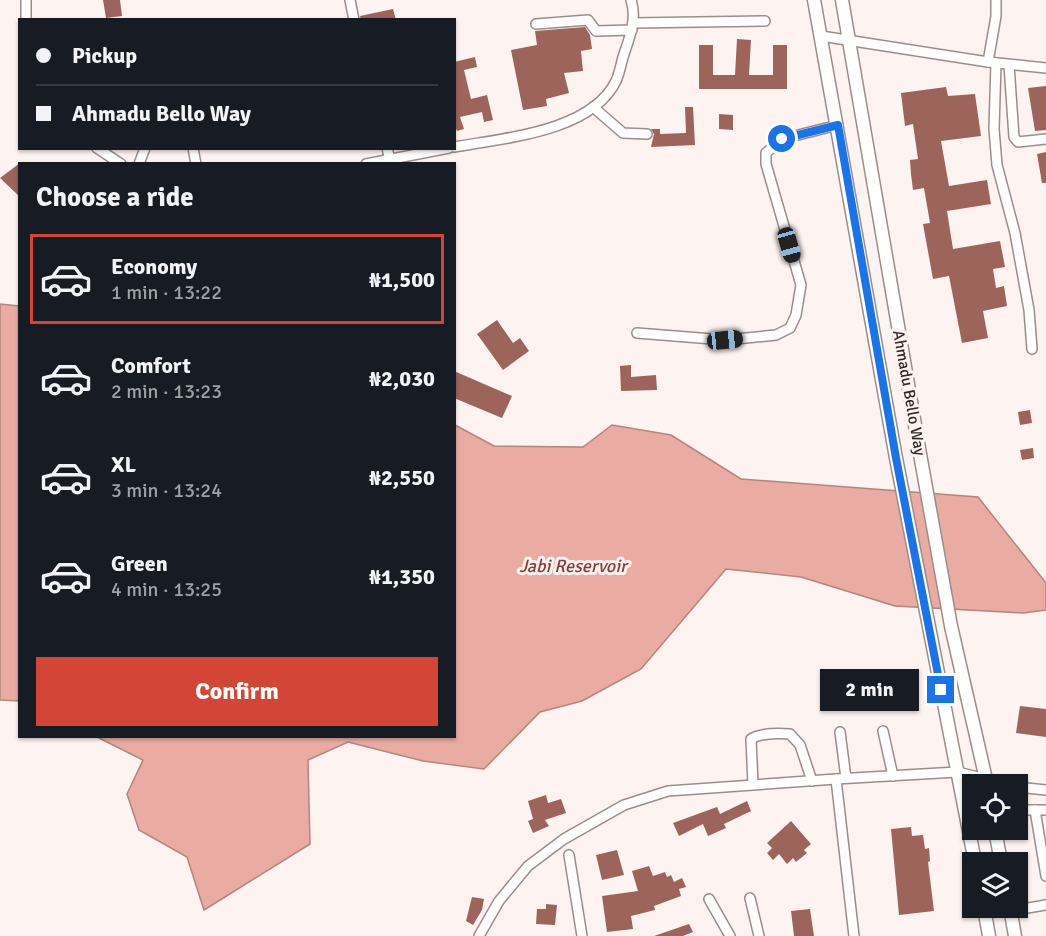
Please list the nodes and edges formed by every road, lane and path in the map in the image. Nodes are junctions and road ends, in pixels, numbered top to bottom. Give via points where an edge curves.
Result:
1 (26, 0) edge
2 (350, 0) edge
3 (632, 0) edge
4 (814, 0) edge
5 (842, 0) edge
6 (996, 0) edge
7 (26, 18) edge
8 (354, 18) edge
9 (765, 21) dead end
10 (536, 24) dead end
11 (632, 27) junction
12 (821, 36) junction
13 (850, 39) junction
14 (992, 62) junction
15 (1009, 65) junction
16 (1046, 68) edge
17 (593, 107) junction
18 (838, 125) junction
19 (647, 134) dead end
20 (1046, 139) edge
21 (456, 147) edge
22 (100, 150) edge
23 (388, 150) edge
24 (439, 150) edge
25 (390, 160) junction
26 (118, 162) edge
27 (378, 162) edge
28 (637, 333) dead end
29 (1032, 350) dead end
30 (883, 731) dead end
31 (840, 732) dead end
32 (957, 772) junction
33 (963, 774) edge
34 (984, 774) edge
35 (893, 776) junction
36 (846, 778) junction
37 (836, 779) junction
38 (812, 781) junction
39 (753, 784) junction
40 (1028, 788) edge
41 (1046, 790) edge
42 (1028, 810) edge
43 (1035, 810) junction
44 (1046, 810) edge
45 (973, 852) edge
46 (569, 855) dead end
47 (1046, 876) edge
48 (750, 898) dead end
49 (709, 899) dead end
50 (1046, 905) edge
51 (1028, 907) edge
52 (986, 918) edge
53 (1012, 918) edge
54 (478, 936) edge
55 (582, 936) edge
56 (730, 936) edge
57 (759, 936) edge
58 (854, 936) edge
59 (989, 936) edge
60 (1015, 936) edge

1 - 7 street
2 - 8 street
3 - 11 street
4 - 12 main road, Ahmadu Bello Way
5 - 13 main road, Ahmadu Bello Way
6 - 14 street
9 - 11 street
10 - 11 street via 588,20 596,31
11 - 17 street via 615,82
12 - 13 street
12 - 18 main road, Ahmadu Bello Way
13 - 14 street
13 - 34 main road, Ahmadu Bello Way via 951,626
14 - 15 street
14 - 29 street via 997,165 1016,233
15 - 16 street
15 - 20 street via 1014,137 1017,142
17 - 19 street via 623,133
17 - 21 street via 552,128
18 - 28 street via 782,139 766,153 766,165 801,285 796,315 789,328 776,335 725,340
18 - 32 main road, Ahmadu Bello Way via 896,458
22 - 26 street
23 - 25 street
24 - 25 street
25 - 27 street
30 - 35 street
31 - 36 street
32 - 33 street
32 - 35 street
32 - 45 main road, Ahmadu Bello Way
35 - 36 street
36 - 37 street
37 - 38 street
37 - 58 street
38 - 39 street
38 - 39 street via 800,745 789,734 781,733 751,739
39 - 54 street via 668,791 624,805 564,839 528,867 499,901
40 - 41 street
42 - 43 street
43 - 44 street
43 - 47 street
46 - 55 street
48 - 57 street
49 - 56 street
50 - 51 street
52 - 59 main road
53 - 60 main road

